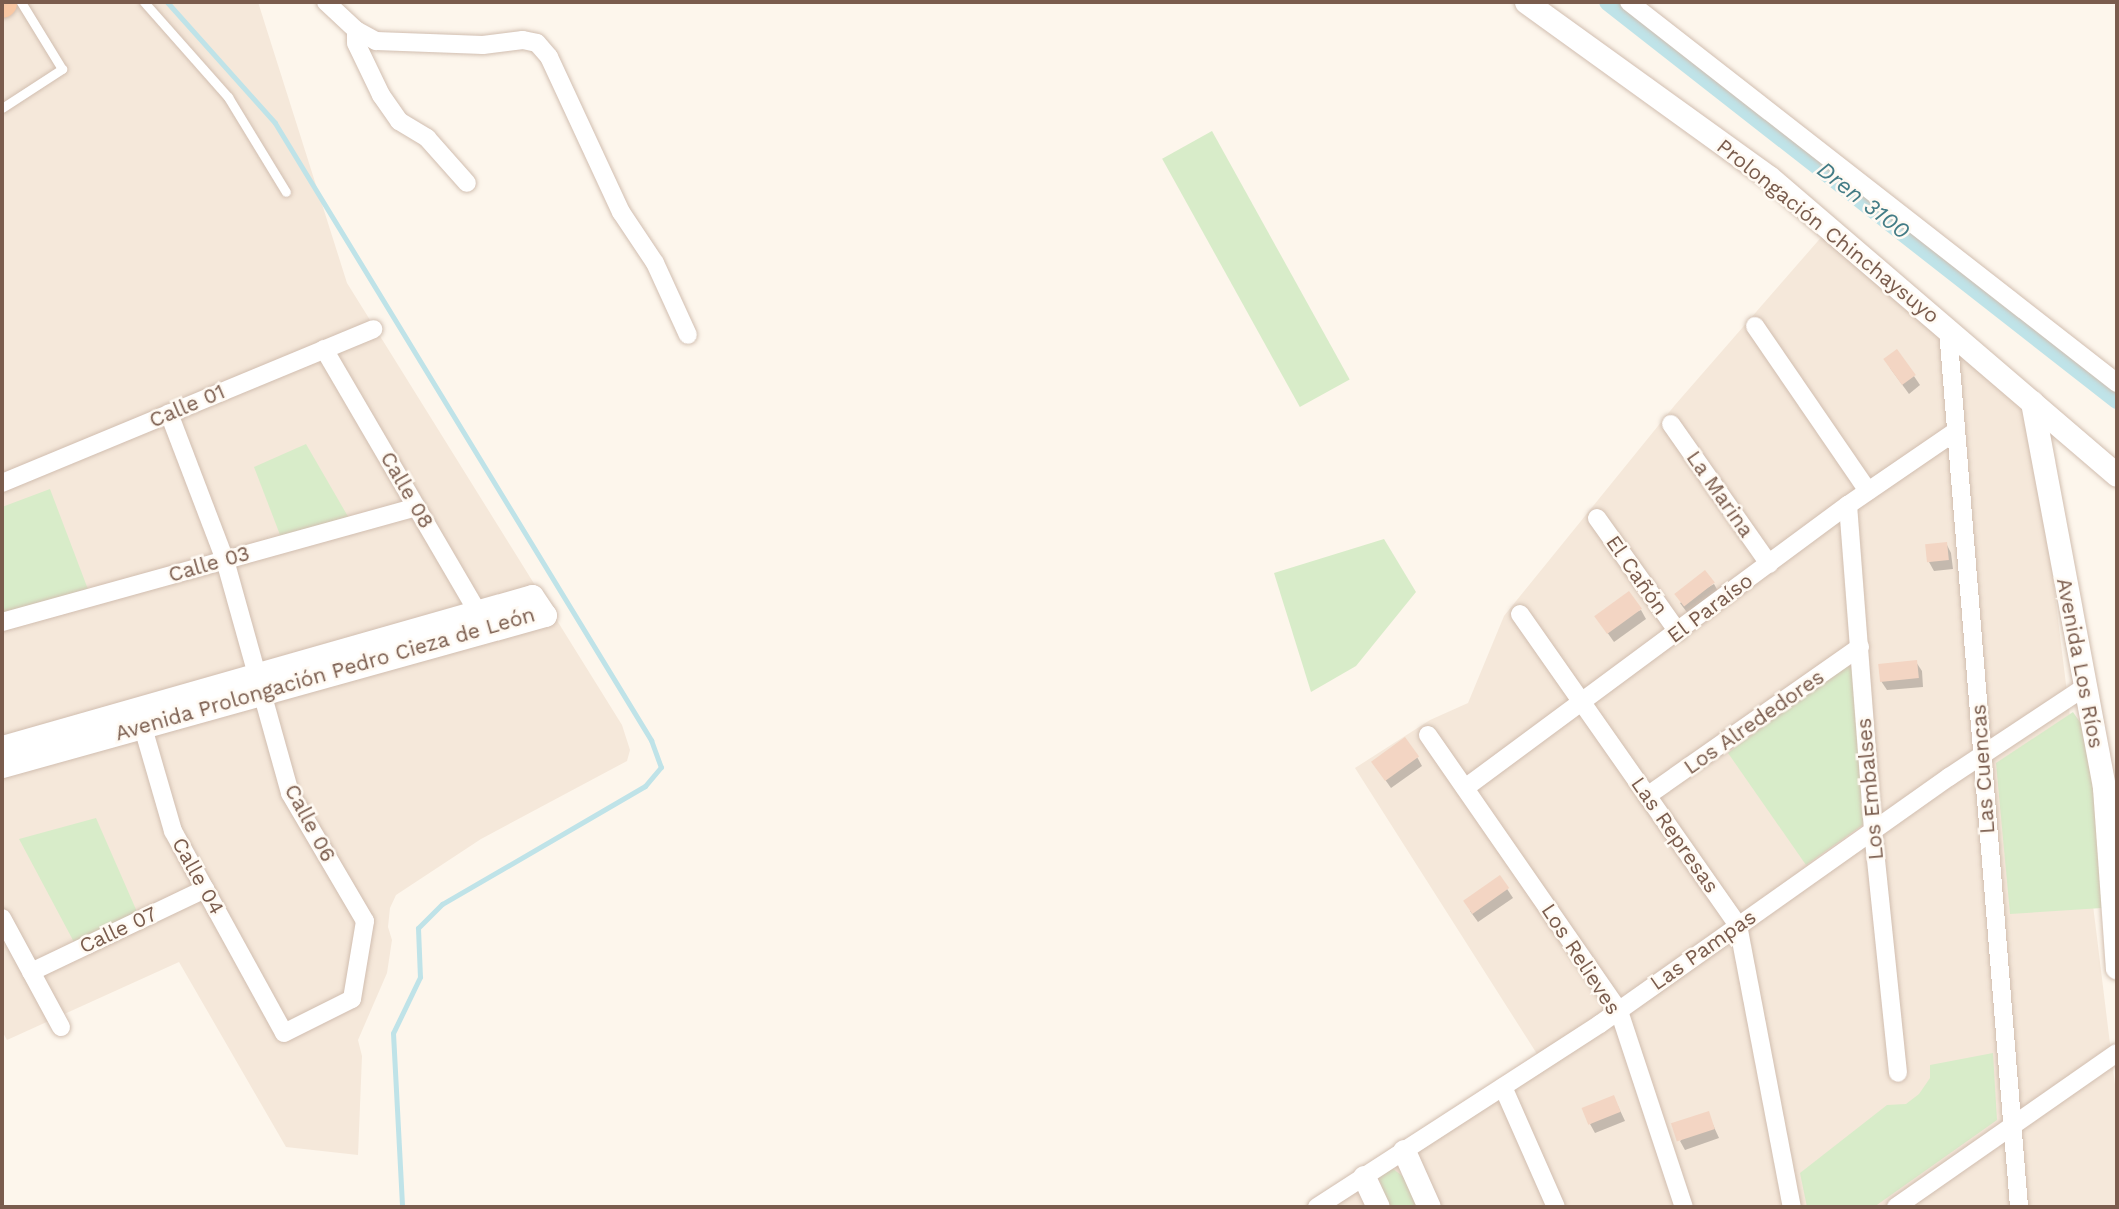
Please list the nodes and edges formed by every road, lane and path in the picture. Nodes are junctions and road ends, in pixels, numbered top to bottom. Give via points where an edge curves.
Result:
1 (21, 2) edge
2 (144, 2) edge
3 (326, 2) edge
4 (1527, 2) edge
5 (1629, 2) edge
6 (356, 30) junction
7 (2, 108) edge
8 (467, 183) dead end
9 (286, 192) dead end
10 (1755, 326) dead end
11 (373, 329) dead end
12 (1948, 330) junction
13 (688, 335) dead end
14 (324, 349) junction
15 (2117, 383) edge
16 (2032, 402) junction
17 (169, 413) junction
18 (1671, 424) dead end
19 (1956, 431) junction
20 (2117, 475) edge
21 (2, 483) edge
22 (1868, 491) junction
23 (1848, 505) junction
24 (416, 506) junction
25 (1597, 518) dead end
26 (225, 559) junction
27 (1769, 564) junction
28 (1520, 614) dead end
29 (483, 621) joint
30 (2, 622) edge
31 (1678, 632) junction
32 (1860, 647) junction
33 (260, 684) junction
34 (2085, 687) junction
35 (1583, 704) junction
36 (140, 717) junction
37 (1428, 735) dead end
38 (2, 747) edge
39 (1982, 755) junction
40 (2, 766) edge
41 (1465, 788) junction
42 (1647, 796) junction
43 (1873, 831) junction
44 (205, 889) junction
45 (2, 918) edge
46 (1738, 925) junction
47 (2117, 968) edge
48 (31, 972) junction
49 (1619, 1011) junction
50 (61, 1027) dead end
51 (284, 1033) joint
52 (2117, 1053) edge
53 (1898, 1073) dead end
54 (1503, 1087) junction
55 (2011, 1127) junction
56 (1404, 1151) junction
57 (1364, 1177) junction
58 (1317, 1207) edge
59 (1378, 1207) edge
60 (1429, 1207) edge
61 (1556, 1207) edge
62 (1684, 1207) edge
63 (1792, 1207) edge
64 (1896, 1207) edge
65 (2019, 1207) edge

1 - 7 lane via 62,69
2 - 9 lane via 228,97
3 - 6 street
4 - 12 street, Prolongación Chinchaysuyo via 1769,177
5 - 15 street
6 - 8 street via 356,43 381,96 399,121 427,138
6 - 13 street via 376,41 401,44 537,43 549,57 621,212 655,263
10 - 22 street
11 - 14 street, Calle 01
12 - 16 street, Prolongación Chinchaysuyo
12 - 19 street, Las Cuencas
14 - 17 street, Calle 01
14 - 24 street, Calle 08
16 - 20 street, Prolongación Chinchaysuyo
16 - 34 street, Avenida Los Ríos
17 - 21 street, Calle 01
17 - 26 street, Calle 06
18 - 27 street, La Marina
19 - 22 street, El Paraíso
19 - 39 street, Las Cuencas
22 - 23 street, El Paraíso
23 - 27 street, El Paraíso
23 - 32 street, Los Embalses
24 - 26 street, Calle 03
24 - 29 street, Calle 08
25 - 31 street, El Cañón
26 - 30 street, Calle 03
26 - 33 street, Calle 06
27 - 31 street, El Paraíso
28 - 35 street, Las Represas
29 - 33 street, Avenida Prolongación Pedro Cieza de León
31 - 35 street, El Paraíso
32 - 42 street, Los Alrededores
32 - 43 street, Los Embalses
33 - 36 street, Avenida Prolongación Pedro Cieza de León
33 - 51 street, Calle 06 via 290,793 365,921 352,999
34 - 39 street, Las Pampas
34 - 47 street, Avenida Los Ríos via 2104,788
35 - 41 street, El Paraíso
35 - 42 street, Las Represas
36 - 38 street, Avenida Prolongación Pedro Cieza de León
36 - 40 street, Avenida Prolongación Pedro Cieza de León
36 - 44 street, Calle 04 via 173,831
37 - 41 street, Los Relieves
39 - 43 street, Las Pampas
39 - 55 street, Las Cuencas
41 - 49 street, Los Relieves
42 - 46 street, Las Represas
43 - 46 street, Las Pampas
43 - 53 street, Los Embalses
44 - 48 street, Calle 07
44 - 51 street, Calle 04
45 - 48 street
46 - 49 street, Las Pampas
46 - 63 street, Las Represas
48 - 50 street
49 - 54 street, Las Pampas
49 - 62 street, Los Relieves
52 - 55 street
54 - 56 street, Las Pampas
54 - 61 street
55 - 64 street
55 - 65 street, Las Cuencas
56 - 57 street, Las Pampas
56 - 60 street
57 - 58 street, Las Pampas
57 - 59 street

